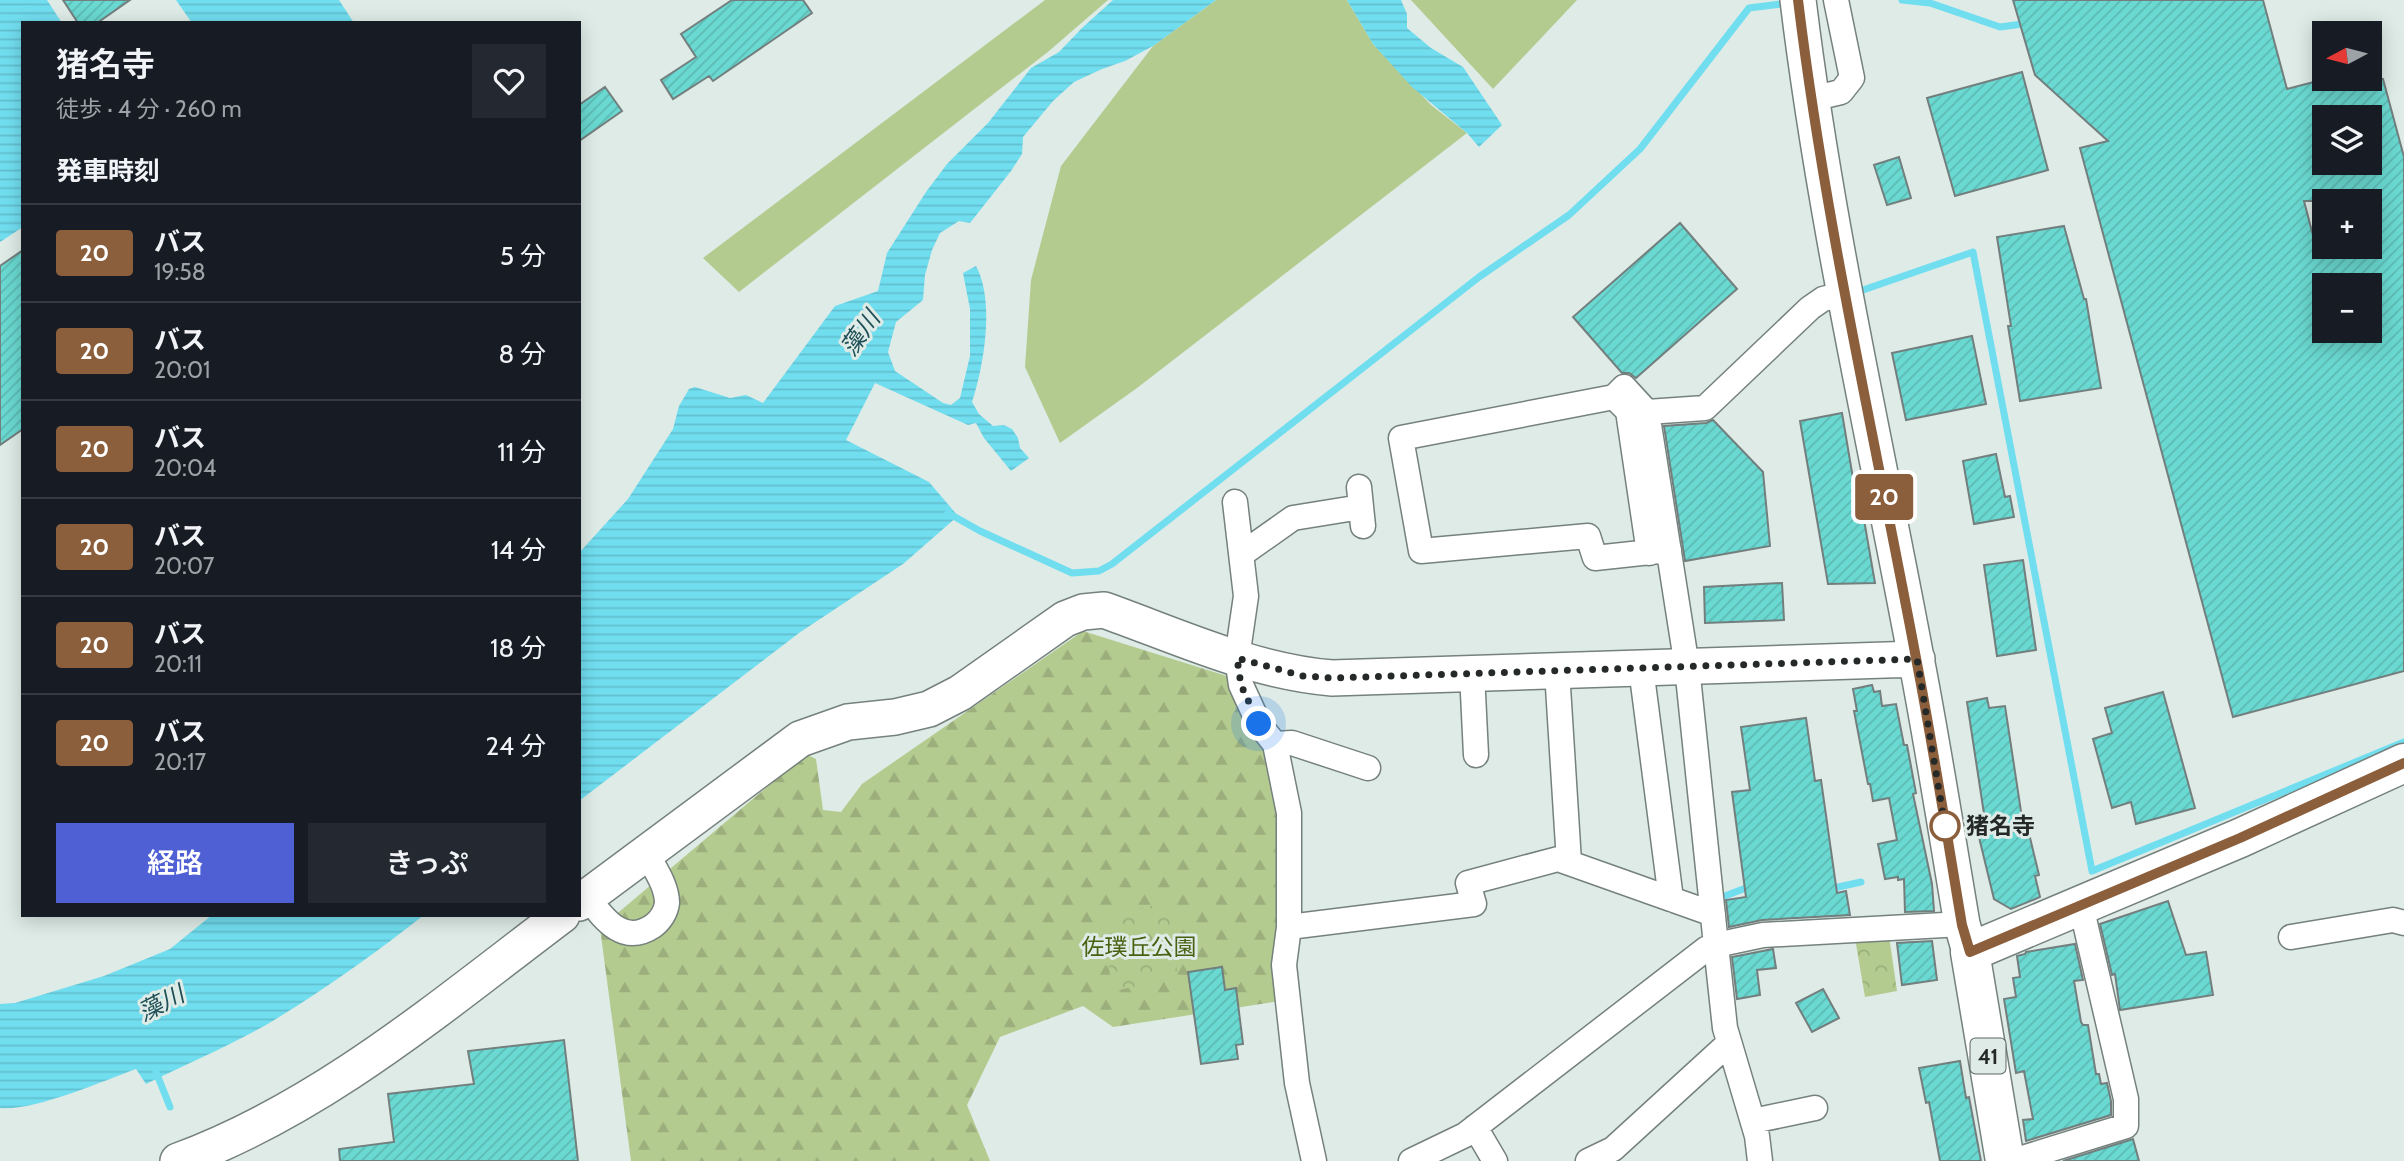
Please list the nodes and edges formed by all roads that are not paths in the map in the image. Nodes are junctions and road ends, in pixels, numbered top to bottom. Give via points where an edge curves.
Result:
1 (1798, 0) edge
2 (1837, 6) edge
3 (1811, 99) junction
4 (1843, 294) junction
5 (1614, 397) junction
6 (1647, 412) junction
7 (1235, 502) dead end
8 (1361, 507) dead end
9 (1659, 552) junction
10 (1242, 554) junction
11 (1237, 658) junction
12 (1917, 659) junction
13 (1687, 667) junction
14 (1641, 668) junction
15 (1557, 671) junction
16 (1472, 674) junction
17 (1275, 744) junction
18 (1476, 755) dead end
19 (2404, 764) edge
20 (1368, 768) dead end
21 (646, 852) junction
22 (1569, 862) junction
23 (1671, 899) junction
24 (581, 901) edge
25 (2081, 906) junction
26 (581, 908) edge
27 (1713, 914) junction
28 (560, 917) edge
29 (2404, 923) edge
30 (1289, 927) junction
31 (2291, 937) dead end
32 (1966, 938) junction
33 (1716, 945) junction
34 (1729, 1043) junction
35 (1815, 1108) dead end
36 (1753, 1121) junction
37 (1475, 1127) junction
38 (178, 1161) edge
39 (1314, 1161) edge
40 (1412, 1161) edge
41 (1495, 1161) edge
42 (1588, 1161) edge
43 (1760, 1161) edge
44 (2005, 1161) edge
45 (2012, 1161) edge

1 - 3 street
2 - 3 street via 1853,78 1841,92
3 - 4 street
4 - 6 street via 1810,308 1705,408
4 - 12 street
5 - 6 street via 1624,387
5 - 9 street via 1628,411
5 - 9 street via 1401,439 1421,551 1588,536 1595,558
6 - 9 street
7 - 10 street
8 - 10 street via 1293,518
9 - 13 street
10 - 11 street via 1246,596
11 - 16 street via 1303,676 1332,678
11 - 17 street via 1241,685 1259,724
11 - 21 street via 1104,610 1083,612 929,709 848,722 800,739
12 - 13 street
12 - 32 street
13 - 14 street
13 - 27 street
14 - 15 street
14 - 23 street
15 - 16 street
15 - 22 street
16 - 18 street
17 - 20 street via 1292,743
17 - 30 street via 1289,813
19 - 25 main road
21 - 24 street
21 - 26 street via 663,884 667,904 660,921 645,931 627,933
22 - 23 street
22 - 30 street via 1558,859 1468,883 1474,904
23 - 27 street
25 - 32 main road
25 - 45 street via 2126,1099 2126,1126
27 - 33 street
28 - 38 street via 352,1071 269,1120
29 - 31 street via 2393,920
30 - 39 street via 1285,977 1297,1083
32 - 33 street via 1763,935
32 - 44 main road, 41
33 - 34 street
33 - 37 street
34 - 36 street
34 - 42 street via 1613,1149
35 - 36 street
36 - 43 street
37 - 40 street
37 - 41 street

